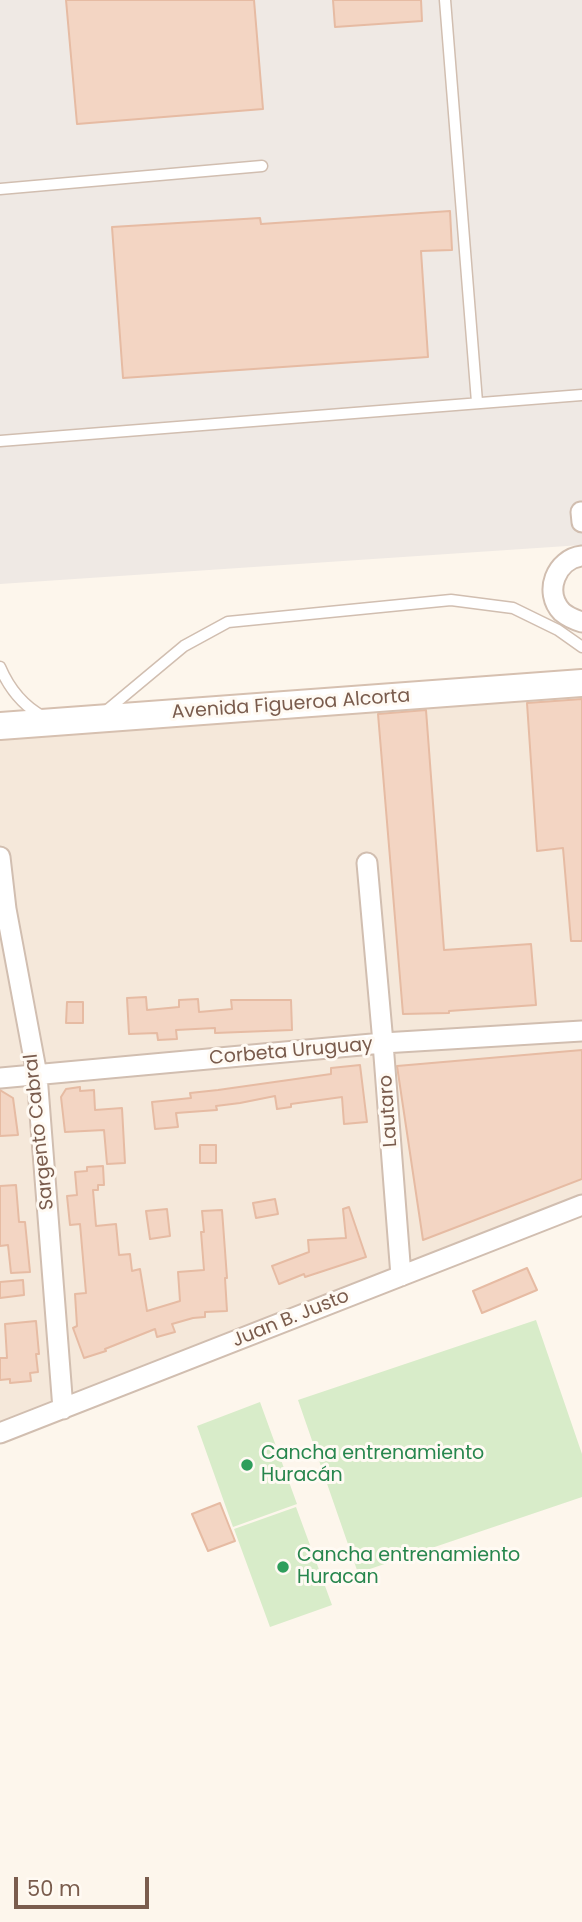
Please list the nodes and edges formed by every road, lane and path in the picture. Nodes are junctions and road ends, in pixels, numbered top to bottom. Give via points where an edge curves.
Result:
1 (444, 0) edge
2 (262, 166) dead end
3 (0, 189) edge
4 (582, 395) edge
5 (477, 402) junction
6 (0, 441) edge
7 (582, 556) edge
8 (582, 622) edge
9 (582, 647) edge
10 (0, 667) edge
11 (582, 683) edge
12 (96, 720) junction
13 (54, 723) junction
14 (0, 726) edge
15 (0, 857) edge
16 (367, 863) dead end
17 (582, 1031) edge
18 (383, 1043) junction
19 (37, 1075) junction
20 (0, 1078) edge
21 (582, 1205) edge
22 (401, 1276) junction
23 (63, 1409) junction
24 (5, 1430) edge

1 - 5 lane
2 - 3 lane
4 - 5 lane
5 - 6 lane
7 - 8 street via 559,570 553,591 562,612
9 - 12 lane via 513,608 451,600 228,622 184,646
10 - 13 lane via 20,699
11 - 12 main road, Avenida Figueroa Alcorta
12 - 13 main road, Avenida Figueroa Alcorta
13 - 14 main road, Avenida Figueroa Alcorta
15 - 19 street, Sargento Cabral
16 - 18 street, Lautaro
17 - 18 street, Corbeta Uruguay
18 - 19 street, Corbeta Uruguay
18 - 22 street, Lautaro
19 - 20 street, Corbeta Uruguay
19 - 23 street, Sargento Cabral
21 - 22 street, Juan B. Justo
22 - 23 street, Juan B. Justo
23 - 24 street, Juan B. Justo

